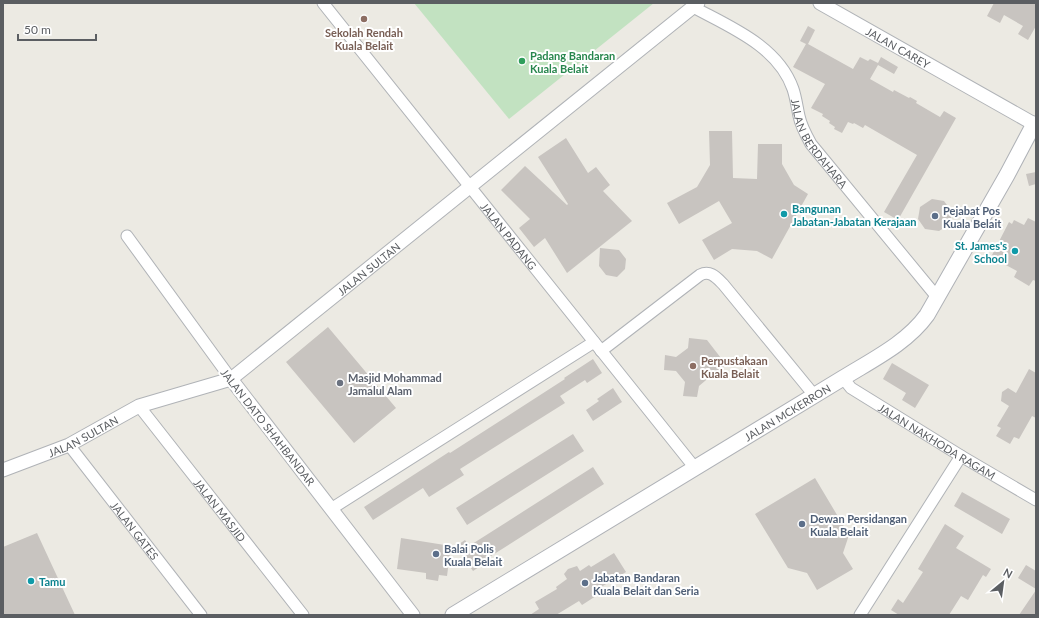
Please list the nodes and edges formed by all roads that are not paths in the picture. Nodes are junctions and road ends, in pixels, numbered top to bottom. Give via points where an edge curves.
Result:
1 (323, 3) edge
2 (820, 3) edge
3 (695, 5) edge
4 (1035, 125) edge
5 (470, 187) junction
6 (127, 236) dead end
7 (937, 297) junction
8 (597, 346) junction
9 (843, 378) junction
10 (231, 379) junction
11 (814, 396) junction
12 (138, 406) junction
13 (69, 445) junction
14 (961, 456) junction
15 (695, 468) junction
16 (3, 470) edge
17 (1036, 500) edge
18 (331, 509) junction
19 (201, 615) edge
20 (303, 615) edge
21 (413, 615) edge
22 (453, 615) edge
23 (860, 615) edge

1 - 5 street, JALAN PADANG
2 - 4 street, JALAN CAREY
3 - 5 street, JALAN SULTAN
3 - 7 street, JALAN BERDAHARA via 757,43 780,65 793,88 799,117 811,144
4 - 7 main road, JALAN MCKERRON
5 - 8 street, JALAN PADANG
5 - 10 street, JALAN SULTAN
6 - 10 street, JALAN DATO SHAHBANDAR
7 - 9 main road, JALAN MCKERRON via 924,319 909,334
8 - 11 street via 700,275 710,274 723,284
8 - 15 street, JALAN PADANG
8 - 18 street
9 - 11 main road, JALAN MCKERRON
9 - 14 street, JALAN NAKHODA RAGAM via 851,388
10 - 12 street, JALAN SULTAN
10 - 18 street, JALAN DATO SHAHBANDAR
11 - 15 main road, JALAN MCKERRON
12 - 13 street, JALAN SULTAN
12 - 20 street, JALAN MASJID
13 - 16 street, JALAN SULTAN
13 - 19 street, JALAN GATES
14 - 17 street, JALAN NAKHODA RAGAM
14 - 23 street
15 - 22 main road, JALAN MCKERRON
18 - 21 street, JALAN DATO SHAHBANDAR

